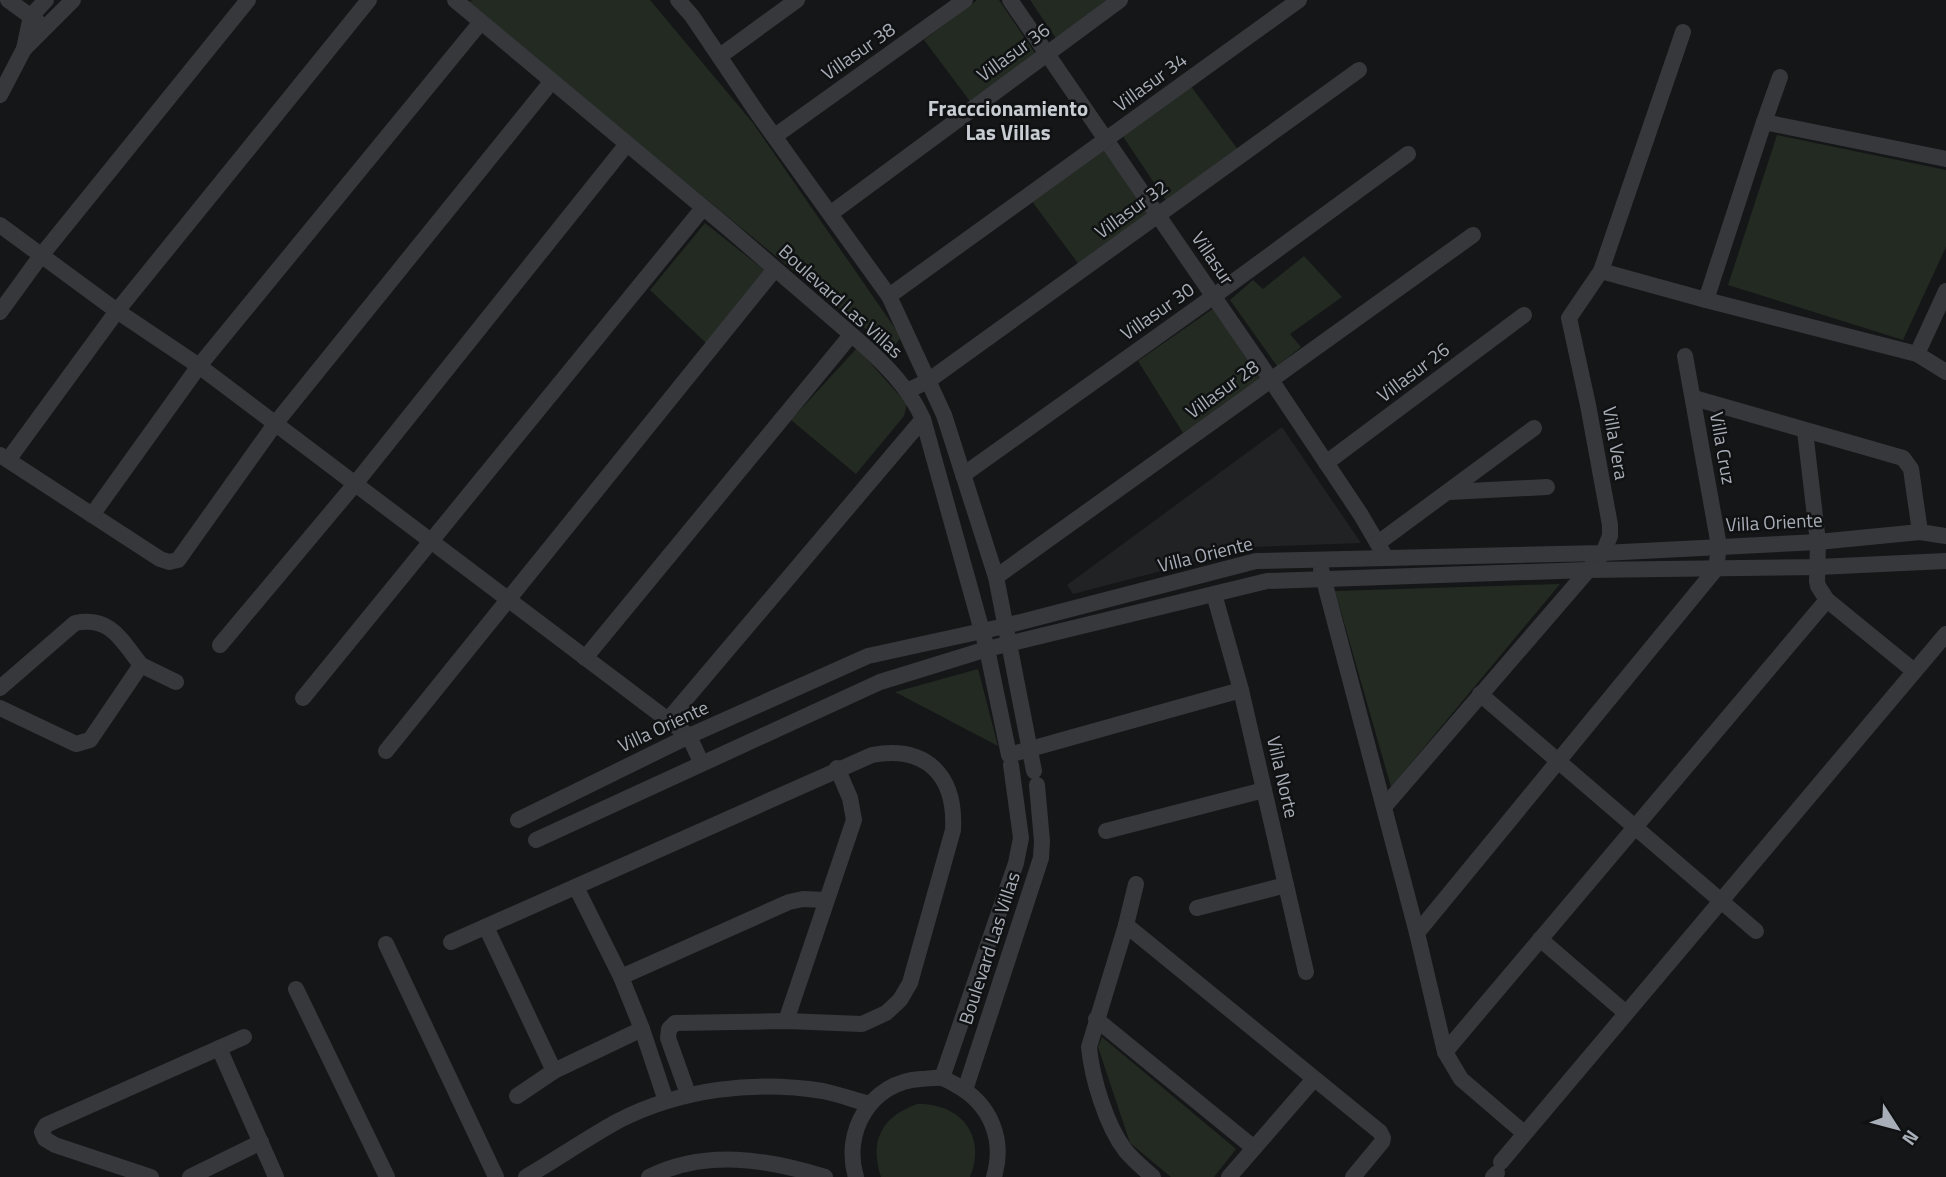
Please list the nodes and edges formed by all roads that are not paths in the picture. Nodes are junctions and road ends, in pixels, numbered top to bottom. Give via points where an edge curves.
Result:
1 (8, 0) edge
2 (46, 0) edge
3 (73, 0) edge
4 (248, 0) edge
5 (369, 0) edge
6 (455, 0) edge
7 (678, 0) edge
8 (797, 0) edge
9 (965, 0) edge
10 (1010, 0) edge
11 (1120, 0) edge
12 (1299, 0) edge
13 (31, 16) junction
14 (481, 22) junction
15 (45, 27) junction
16 (1684, 32) dead end
17 (24, 50) junction
18 (1047, 53) junction
19 (720, 56) junction
20 (1359, 70) dead end
21 (1780, 77) dead end
22 (552, 80) junction
23 (0, 95) edge
24 (1764, 122) junction
25 (775, 136) junction
26 (1106, 139) junction
27 (627, 144) junction
28 (1408, 155) dead end
29 (1946, 159) edge
30 (703, 208) junction
31 (830, 214) junction
32 (1158, 216) junction
33 (0, 225) edge
34 (1473, 235) dead end
35 (40, 257) junction
36 (775, 269) junction
37 (1601, 271) junction
38 (1946, 291) edge
39 (888, 296) junction
40 (1214, 296) junction
41 (1706, 300) junction
42 (0, 312) edge
43 (117, 312) junction
44 (1524, 315) dead end
45 (851, 335) junction
46 (1916, 354) junction
47 (1685, 356) dead end
48 (199, 366) junction
49 (1946, 372) edge
50 (1271, 380) junction
51 (928, 382) junction
52 (907, 391) junction
53 (1694, 398) junction
54 (923, 419) junction
55 (275, 424) junction
56 (1534, 428) dead end
57 (1805, 430) junction
58 (4, 457) edge
59 (1326, 463) junction
60 (963, 475) junction
61 (355, 484) junction
62 (1547, 487) dead end
63 (1450, 492) junction
64 (92, 515) junction
65 (1920, 532) junction
66 (1946, 536) edge
67 (430, 541) junction
68 (1818, 542) junction
69 (1378, 543) junction
70 (1719, 546) junction
71 (1602, 553) junction
72 (1386, 558) junction
73 (1318, 559) junction
74 (1946, 561) edge
75 (1818, 567) junction
76 (1716, 569) junction
77 (1587, 570) junction
78 (996, 577) junction
79 (1324, 579) junction
80 (1214, 594) junction
81 (508, 600) junction
82 (1827, 600) junction
83 (1005, 626) junction
84 (982, 631) junction
85 (1944, 641) edge
86 (220, 645) dead end
87 (1009, 645) junction
88 (987, 649) junction
89 (585, 658) junction
90 (141, 665) junction
91 (1914, 671) junction
92 (176, 682) dead end
93 (0, 688) edge
94 (1241, 690) junction
95 (1480, 694) junction
96 (303, 698) dead end
97 (0, 708) edge
98 (668, 720) junction
99 (688, 736) junction
100 (386, 751) dead end
101 (1029, 751) junction
102 (1010, 760) junction
103 (1558, 761) junction
104 (701, 762) junction
105 (837, 768) junction
106 (1264, 790) junction
107 (1384, 807) junction
108 (1017, 813) junction
109 (1041, 817) junction
110 (518, 820) dead end
111 (1635, 827) junction
112 (1106, 831) dead end
113 (536, 840) dead end
114 (1136, 884) dead end
115 (1286, 885) junction
116 (576, 887) junction
117 (825, 900) junction
118 (1721, 901) junction
119 (1197, 908) dead end
120 (1126, 925) junction
121 (486, 927) junction
122 (1756, 931) dead end
123 (1417, 933) junction
124 (1541, 939) junction
125 (451, 942) dead end
126 (386, 944) dead end
127 (1306, 972) dead end
128 (621, 977) junction
129 (296, 989) dead end
130 (1626, 1013) junction
131 (1096, 1019) junction
132 (786, 1021) junction
133 (642, 1029) junction
134 (244, 1037) dead end
135 (219, 1048) junction
136 (1445, 1052) junction
137 (554, 1071) junction
138 (942, 1078) junction
139 (1314, 1079) junction
140 (965, 1090) junction
141 (688, 1094) junction
142 (517, 1096) dead end
143 (666, 1101) junction
144 (869, 1104) junction
145 (1524, 1133) junction
146 (261, 1142) junction
147 (1254, 1148) junction
148 (1497, 1171) edge
149 (534, 1175) edge
150 (150, 1177) edge
151 (190, 1177) edge
152 (276, 1177) edge
153 (387, 1177) edge
154 (496, 1177) edge
155 (649, 1177) edge
156 (825, 1177) edge
157 (856, 1177) edge
158 (994, 1177) edge
159 (1153, 1177) edge
160 (1229, 1177) edge
161 (1353, 1177) edge

1 - 13 street
2 - 13 street
3 - 15 street
4 - 35 street
5 - 43 street
6 - 14 street, Boulevard Las Villas
7 - 19 street, Boulevard Las Villas
8 - 19 street
9 - 25 street, Villasur 38
10 - 18 street, Villasur
11 - 18 street, Villasur 36
12 - 26 street, Villasur 34
13 - 15 street
13 - 17 street
14 - 22 street, Boulevard Las Villas
14 - 48 street
15 - 17 street
16 - 37 street
17 - 23 street
18 - 26 street, Villasur
18 - 31 street, Villasur 36
19 - 25 street, Boulevard Las Villas
20 - 32 street, Villasur 32
21 - 24 street
22 - 27 street, Boulevard Las Villas
22 - 55 street
24 - 29 street
24 - 41 street
25 - 31 street, Boulevard Las Villas
26 - 32 street, Villasur
26 - 39 street, Villasur 34
27 - 30 street, Boulevard Las Villas
27 - 61 street
28 - 40 street, Villasur 30
30 - 36 street, Boulevard Las Villas
30 - 67 street
31 - 39 street, Boulevard Las Villas
32 - 40 street, Villasur
32 - 51 street, Villasur 32
33 - 35 street
34 - 50 street, Villasur 28
35 - 42 street
35 - 43 street
36 - 45 street, Boulevard Las Villas
36 - 81 street
37 - 41 street
37 - 71 street, Villa Vera via 1569,318 1610,525
38 - 46 street
39 - 51 street, Boulevard Las Villas
40 - 50 street, Villasur
40 - 60 street, Villasur 30
41 - 46 street
43 - 48 street
43 - 58 street
44 - 59 street, Villasur 26
45 - 52 street, Boulevard Las Villas
45 - 89 street
46 - 49 street
47 - 53 street, Villa Cruz
48 - 55 street
48 - 64 street
50 - 59 street, Villasur
50 - 78 street, Villasur 28
51 - 52 street, Villasur 32
51 - 60 street, Boulevard Las Villas
52 - 54 street, Boulevard Las Villas
53 - 57 street
53 - 70 street, Villa Cruz
54 - 84 street, Boulevard Las Villas
54 - 98 street
55 - 61 street
55 - 64 street via 178,560 160,559
56 - 63 street
57 - 65 street via 1907,461
57 - 68 street
58 - 64 street
59 - 69 street, Villasur
60 - 78 street, Boulevard Las Villas
61 - 67 street
61 - 86 street
62 - 63 street
63 - 69 street
65 - 66 street, Villa Oriente
65 - 68 street, Villa Oriente
67 - 81 street
67 - 96 street
68 - 70 street, Villa Oriente
68 - 75 street
69 - 72 street, Villasur
70 - 71 street, Villa Oriente
70 - 76 street, Villa Cruz
71 - 72 street, Villa Oriente
71 - 77 street, Villa Vera
72 - 73 street, Villa Oriente
73 - 79 street
73 - 83 street, Villa Oriente via 1256,561
74 - 75 street, Villa Oriente
75 - 76 street, Villa Oriente
75 - 82 street via 1818,586
76 - 77 street, Villa Oriente
76 - 103 street
77 - 79 street, Villa Oriente
77 - 95 street, Villa Vera
78 - 83 street, Boulevard Las Villas
79 - 80 street, Villa Oriente via 1267,581
79 - 107 street
80 - 87 street, Villa Oriente
80 - 94 street, Villa Norte
81 - 89 street
81 - 100 street
82 - 91 street
82 - 111 street
83 - 84 street, Villa Oriente
83 - 87 street, Boulevard Las Villas
84 - 88 street, Boulevard Las Villas
84 - 99 street, Villa Oriente via 868,656
85 - 91 street
87 - 88 street, Villa Oriente
87 - 101 street, Boulevard Las Villas
88 - 102 street, Boulevard Las Villas
88 - 104 street, Villa Oriente via 880,682
89 - 98 street
90 - 92 street
90 - 93 street via 115,631 90,620 75,623
90 - 97 street via 83,744
91 - 118 street
94 - 101 street
94 - 106 street, Villa Norte
95 - 103 street
95 - 107 street, Villa Vera
98 - 99 street
99 - 104 street
99 - 110 street, Villa Oriente
101 - 102 street
101 - 109 street, Boulevard Las Villas
102 - 108 street, Boulevard Las Villas
103 - 111 street
103 - 123 street
104 - 113 street, Villa Oriente
105 - 116 street
105 - 117 street via 854,820
105 - 132 street via 886,752 918,759 943,776 951,794 953,830 910,983 900,1000 886,1013 862,1024
106 - 112 street
106 - 115 street, Villa Norte
107 - 123 street
108 - 109 street
108 - 138 street, Boulevard Las Villas via 1021,838 1016,863
109 - 140 street, Boulevard Las Villas via 1041,858
111 - 118 street
111 - 124 street
114 - 120 street
115 - 119 street
115 - 127 street, Villa Norte
116 - 121 street
116 - 128 street
117 - 128 street via 789,902
117 - 132 street
118 - 122 street
118 - 130 street
120 - 131 street
120 - 139 street
121 - 125 street
121 - 137 street
123 - 136 street
124 - 130 street
124 - 136 street
126 - 154 street
128 - 133 street
129 - 153 street
130 - 145 street
131 - 147 street
131 - 159 street via 1090,1065 1112,1127 1126,1151
132 - 141 street via 675,1023 668,1038
133 - 137 street
133 - 143 street
134 - 135 street
135 - 146 street
135 - 150 street via 46,1125 41,1132 55,1145
136 - 145 street via 1461,1079
137 - 142 street
138 - 140 street
138 - 144 street via 902,1082
139 - 147 street
139 - 161 street via 1382,1135 1382,1142
140 - 158 street via 983,1107 995,1129
141 - 143 street
141 - 144 street via 780,1087 823,1091
143 - 149 street via 618,1121
144 - 157 street via 852,1141
145 - 148 street
146 - 151 street
146 - 152 street
147 - 160 street
155 - 156 street via 695,1162 733,1159

